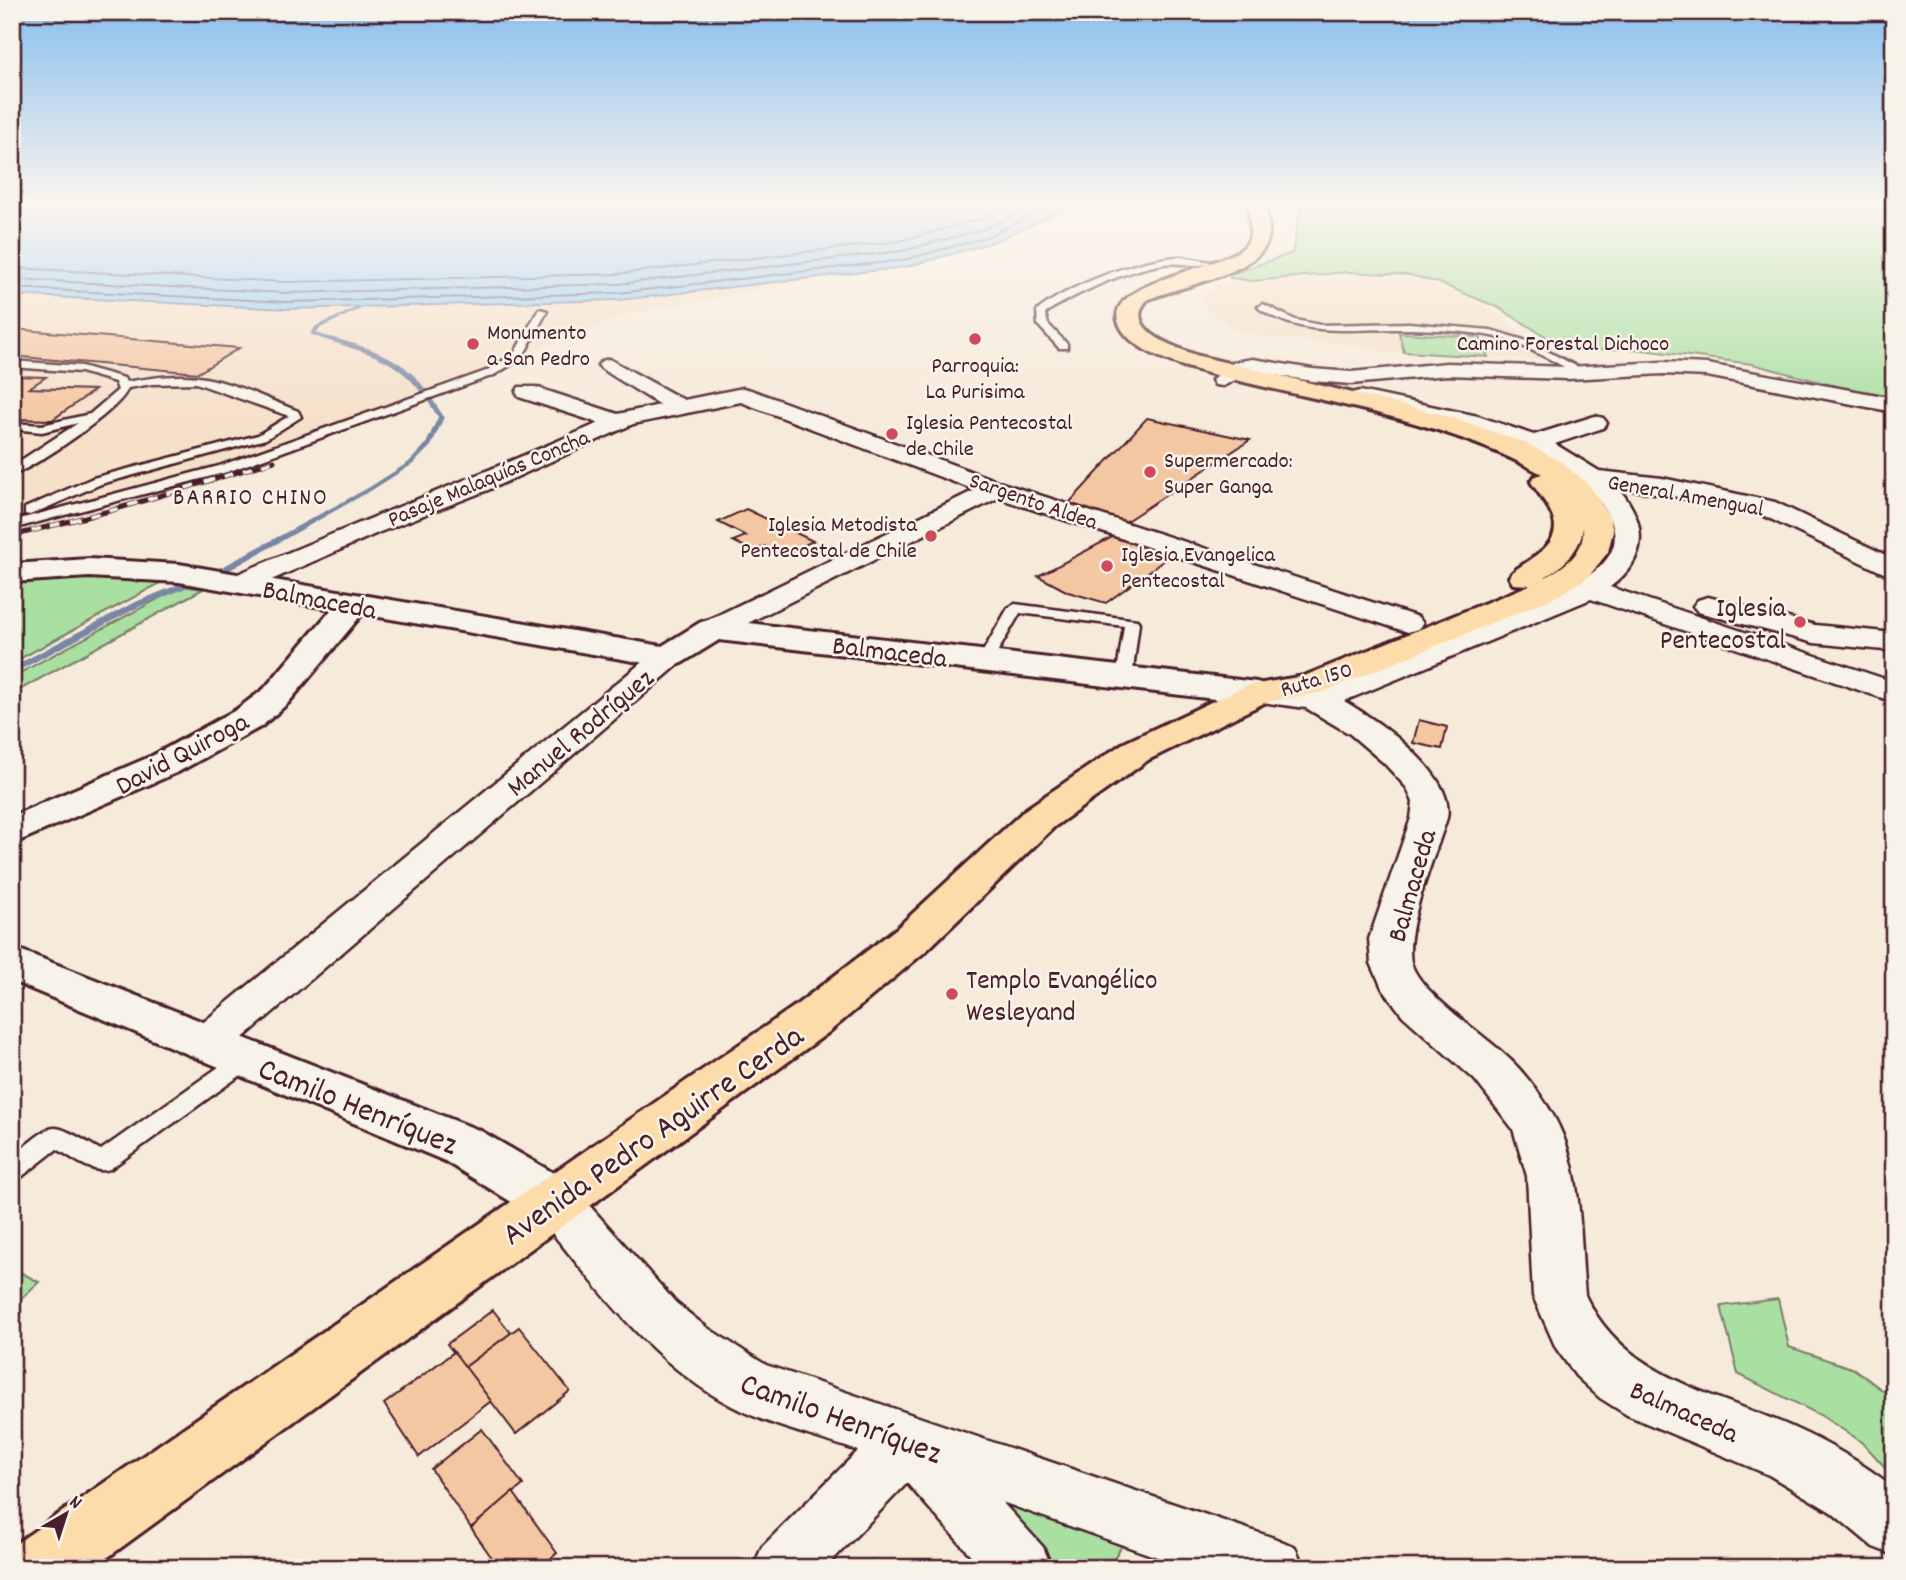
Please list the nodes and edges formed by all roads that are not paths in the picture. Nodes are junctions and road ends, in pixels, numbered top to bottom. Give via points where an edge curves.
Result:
1 (1118, 278) edge
2 (1164, 278) edge
3 (1189, 278) edge
4 (1263, 307) dead end
5 (542, 311) dead end
6 (1063, 346) dead end
7 (12, 364) edge
8 (609, 365) dead end
9 (1584, 373) junction
10 (1228, 377) junction
11 (122, 386) junction
12 (527, 392) dead end
13 (1314, 393) junction
14 (743, 395) joint
15 (1894, 405) edge
16 (679, 407) junction
17 (104, 408) junction
18 (620, 422) junction
19 (1595, 423) dead end
20 (12, 426) edge
21 (42, 429) junction
22 (1533, 443) junction
23 (40, 455) junction
24 (12, 471) edge
25 (1591, 477) junction
26 (996, 489) junction
27 (12, 516) edge
28 (12, 525) edge
29 (1894, 570) edge
30 (12, 573) edge
31 (231, 581) junction
32 (1598, 583) junction
33 (352, 605) junction
34 (1408, 623) junction
35 (713, 629) junction
36 (1894, 642) edge
37 (668, 657) junction
38 (985, 662) junction
39 (1124, 678) junction
40 (1257, 693) junction
41 (1894, 693) edge
42 (1316, 701) junction
43 (12, 831) edge
44 (12, 963) edge
45 (228, 1050) junction
46 (12, 1171) edge
47 (555, 1201) junction
48 (908, 1442) junction
49 (1894, 1526) edge
50 (37, 1568) edge
51 (783, 1568) edge
52 (1022, 1568) edge
53 (1274, 1568) edge

1 - 6 lane via 1056,300 1040,313 1043,325
2 - 10 main road, Ruta 150 via 1115,300 1109,314 1117,332 1167,362
3 - 10 main road, Ruta 150 via 1147,292 1131,304 1129,323 1155,347
4 - 9 lane via 1281,321 1304,326 1404,326 1503,335
5 - 28 lane via 517,356 466,383 223,469
7 - 11 lane via 109,374
8 - 16 street
9 - 10 street, Camino Forestal Dichoco via 1447,369 1351,378 1257,365
9 - 15 street, Camino Forestal Dichoco via 1694,369
10 - 13 main road, Ruta 150
10 - 34 main road, Ruta 150 via 1469,442 1524,467 1561,500 1569,518 1569,536 1549,562 1517,580
11 - 17 lane via 119,397
11 - 27 lane via 179,380 212,383 295,416 262,437 97,481
12 - 18 street
13 - 22 street via 1446,414
13 - 40 main road, Ruta 150 via 1436,421 1525,453 1582,493 1598,522 1599,540 1588,561 1547,589 1311,685
14 - 16 street, Pasaje Malaquías Concha
14 - 26 street, Sargento Aldea
16 - 18 street, Pasaje Malaquías Concha
17 - 21 lane
17 - 23 lane
18 - 31 street, Pasaje Malaquías Concha via 470,489
19 - 22 street
20 - 21 lane
21 - 23 lane via 50,443
22 - 25 street
23 - 24 lane
25 - 29 street, General Amengual via 1753,503
25 - 32 street via 1614,500 1627,530 1627,550 1616,568
26 - 34 street, Sargento Aldea
26 - 35 street, Manuel Rodríguez
30 - 31 street, Balmaceda via 89,568
31 - 33 street, Balmaceda
32 - 36 street via 1790,629
32 - 41 street
32 - 42 street
33 - 37 street, Balmaceda
33 - 43 street, David Quiroga via 276,696 249,718 165,764
34 - 40 main road, Ruta 150 via 1284,672
35 - 37 street, Manuel Rodríguez
35 - 38 street, Balmaceda
37 - 45 street, Manuel Rodríguez
38 - 39 street, Balmaceda
38 - 39 lane via 1015,608 1132,623
39 - 40 street, Balmaceda
40 - 42 street, Balmaceda
40 - 47 main road, Avenida Pedro Aguirre Cerda via 1135,752 1067,797 876,971
42 - 49 street, Balmaceda via 1385,745 1430,798 1432,808 1390,939 1391,963 1418,1005 1491,1068 1531,1118 1550,1176 1559,1296 1586,1348 1636,1393 1812,1467
44 - 45 street, Camilo Henríquez
45 - 46 lane via 102,1163 55,1138
45 - 47 street, Camilo Henríquez via 463,1146
47 - 48 street, Camilo Henríquez via 658,1320 719,1368 751,1387
47 - 50 main road, Avenida Pedro Aguirre Cerda
48 - 51 street
48 - 52 street
48 - 53 street, Camilo Henríquez

